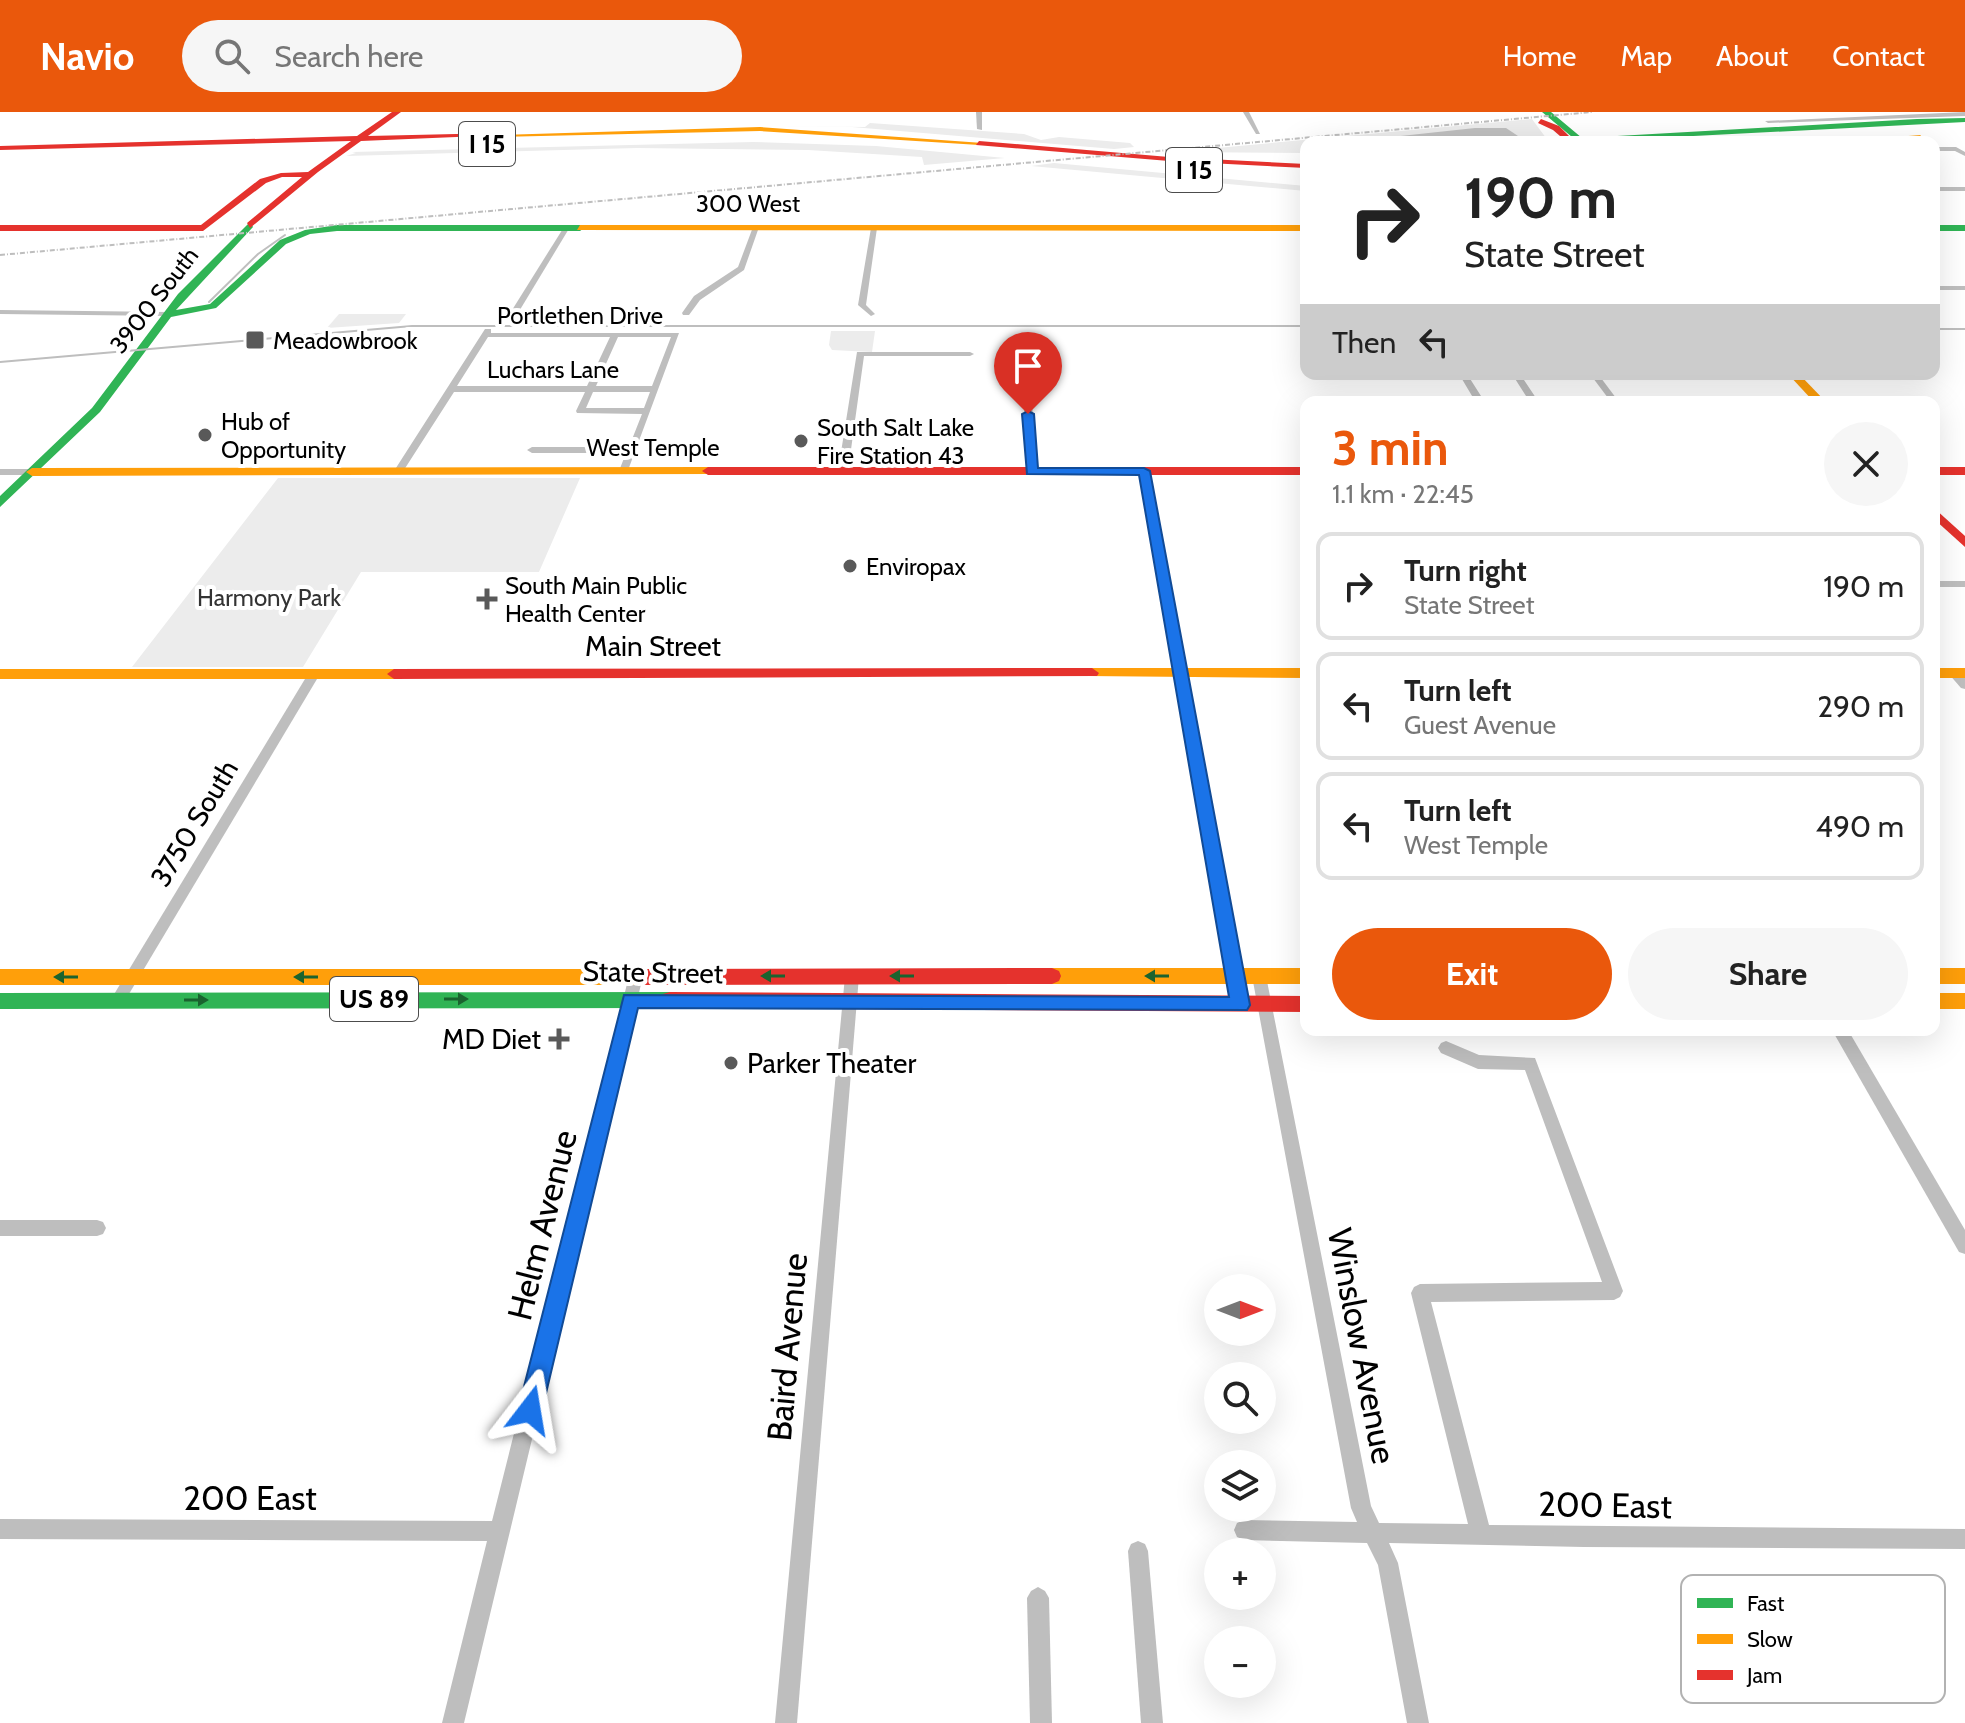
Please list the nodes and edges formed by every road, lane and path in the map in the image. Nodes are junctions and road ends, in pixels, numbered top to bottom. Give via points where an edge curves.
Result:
1 (397, 112) edge
2 (979, 112) edge
3 (1246, 112) edge
4 (1539, 115) edge
5 (1965, 118) edge
6 (1768, 121) dead end
7 (1258, 133) dead end
8 (1563, 136) edge
9 (1695, 136) edge
10 (1779, 136) edge
11 (1962, 138) edge
12 (1940, 139) edge
13 (1940, 139) edge
14 (990, 146) junction
15 (1940, 147) edge
16 (0, 148) edge
17 (1965, 154) edge
18 (1300, 155) edge
19 (1067, 156) junction
20 (331, 157) junction
21 (1157, 157) junction
22 (0, 158) edge
23 (1300, 166) edge
24 (312, 174) junction
25 (1300, 175) edge
26 (277, 176) junction
27 (1300, 182) edge
28 (1940, 189) edge
29 (1965, 189) edge
30 (567, 227) junction
31 (756, 227) junction
32 (0, 228) edge
33 (874, 228) junction
34 (1300, 228) edge
35 (1940, 228) edge
36 (1965, 228) edge
37 (1940, 288) edge
38 (1965, 288) edge
39 (0, 312) edge
40 (686, 313) dead end
41 (169, 314) junction
42 (871, 314) dead end
43 (511, 318) dead end
44 (615, 335) junction
45 (970, 354) dead end
46 (1799, 380) edge
47 (1814, 380) edge
48 (451, 389) junction
49 (590, 389) junction
50 (655, 389) junction
51 (1027, 389) dead end
52 (1814, 396) edge
53 (1829, 396) edge
54 (647, 411) junction
55 (532, 450) dead end
56 (632, 450) junction
57 (399, 471) junction
58 (624, 471) junction
59 (843, 471) junction
60 (1032, 471) junction
61 (1144, 471) junction
62 (1300, 471) edge
63 (1940, 471) edge
64 (1965, 471) edge
65 (0, 472) edge
66 (32, 472) junction
67 (0, 503) edge
68 (1940, 516) edge
69 (1958, 528) edge
70 (1965, 543) edge
71 (1940, 584) edge
72 (1965, 584) edge
73 (1181, 673) junction
74 (1300, 673) edge
75 (0, 674) edge
76 (314, 674) junction
77 (1940, 674) edge
78 (1961, 677) edge
79 (636, 976) junction
80 (852, 976) junction
81 (1235, 976) junction
82 (1259, 976) junction
83 (1300, 976) edge
84 (1940, 976) edge
85 (1965, 976) edge
86 (0, 977) edge
87 (132, 977) junction
88 (118, 1000) junction
89 (630, 1000) junction
90 (0, 1001) edge
91 (1940, 1001) edge
92 (1965, 1001) edge
93 (850, 1002) junction
94 (1264, 1004) junction
95 (1300, 1004) edge
96 (1240, 1005) junction
97 (1843, 1036) edge
98 (1446, 1048) dead end
99 (0, 1228) edge
100 (97, 1228) dead end
101 (1965, 1246) edge
102 (0, 1529) edge
103 (1244, 1530) dead end
104 (500, 1531) junction
105 (1370, 1531) junction
106 (1481, 1535) junction
107 (1965, 1539) edge
108 (1138, 1551) dead end
109 (1038, 1598) dead end
110 (453, 1723) edge
111 (786, 1723) edge
112 (1041, 1723) edge
113 (1152, 1723) edge
114 (1418, 1723) edge

1 - 20 main road, 3900 South
2 - 14 street
3 - 7 street
4 - 8 main road
5 - 6 street
5 - 9 main road
5 - 10 main road
11 - 12 main road
11 - 13 main road
11 - 15 street
11 - 17 street
14 - 16 main road, I 15 via 760,129
14 - 19 main road, I 15
14 - 19 main road, I 15
14 - 22 main road, I 15 via 713,139
18 - 21 main road
19 - 21 main road, I 15
19 - 25 main road, I 15
19 - 27 main road
20 - 24 main road, 3900 South
20 - 26 main road
21 - 23 main road, I 15
24 - 26 main road
24 - 41 main road, 3900 South via 235,240
26 - 32 main road via 203,228
28 - 29 street
30 - 31 main road, 300 West
30 - 41 main road, 300 West via 351,227 308,232 273,249 217,304
30 - 43 street
31 - 33 main road, 300 West
31 - 40 street via 741,268 697,298
33 - 34 main road, 300 West
33 - 42 street via 862,305
35 - 36 main road
37 - 38 street
39 - 41 street
41 - 66 main road, 3900 South via 107,397
44 - 48 street, Portlethen Drive via 486,333
44 - 49 street
44 - 50 street, Portlethen Drive via 676,335
45 - 59 street via 860,354
46 - 52 main road
47 - 53 main road
48 - 49 street, Luchars Lane
48 - 57 street
49 - 50 street, Luchars Lane
49 - 54 street via 580,411
50 - 54 street
51 - 60 street
54 - 56 street
55 - 56 street
56 - 58 street
57 - 58 main road, West Temple
57 - 66 main road, West Temple
58 - 59 main road, West Temple
59 - 60 main road, West Temple
60 - 61 main road, West Temple
61 - 62 main road, West Temple
61 - 73 street
63 - 64 main road
65 - 66 street, West Temple
66 - 67 main road, 3900 South
68 - 69 main road
69 - 70 main road
71 - 72 street
73 - 74 main road, Main Street
73 - 76 main road, Main Street
73 - 81 street
75 - 76 main road, Main Street
76 - 87 street, 3750 South
77 - 78 main road
80 -> 79 main road, State Street / US 89
79 -> 87 main road, State Street / US 89
79 - 89 street, Helm Avenue
81 -> 80 main road, State Street / US 89
80 - 93 street, Baird Avenue
81 - 82 main road, State Street / US 89
81 - 96 street
82 - 83 main road, State Street / US 89
82 - 94 street, Winslow Avenue
84 - 85 main road
87 -> 86 main road, State Street / US 89
87 - 88 street, 3750 South
88 -> 89 main road, State Street / US 89
88 - 90 main road, State Street / US 89
89 - 93 main road, State Street / US 89
89 - 104 street, Helm Avenue
91 - 92 main road
93 - 96 main road, State Street / US 89
93 - 111 street, Baird Avenue
94 - 95 main road, State Street / US 89
94 - 96 main road, State Street / US 89
94 - 105 street, Winslow Avenue via 1361,1508
97 - 101 street
98 - 106 street via 1478,1062 1530,1063 1614,1291 1420,1293
99 - 100 street
102 - 104 street, 200 East
103 - 105 street, 200 East
104 - 110 street, Helm Avenue
105 - 106 street, 200 East
105 - 114 street, Winslow Avenue via 1388,1563
106 - 107 street, 200 East
108 - 113 street
109 - 112 street

